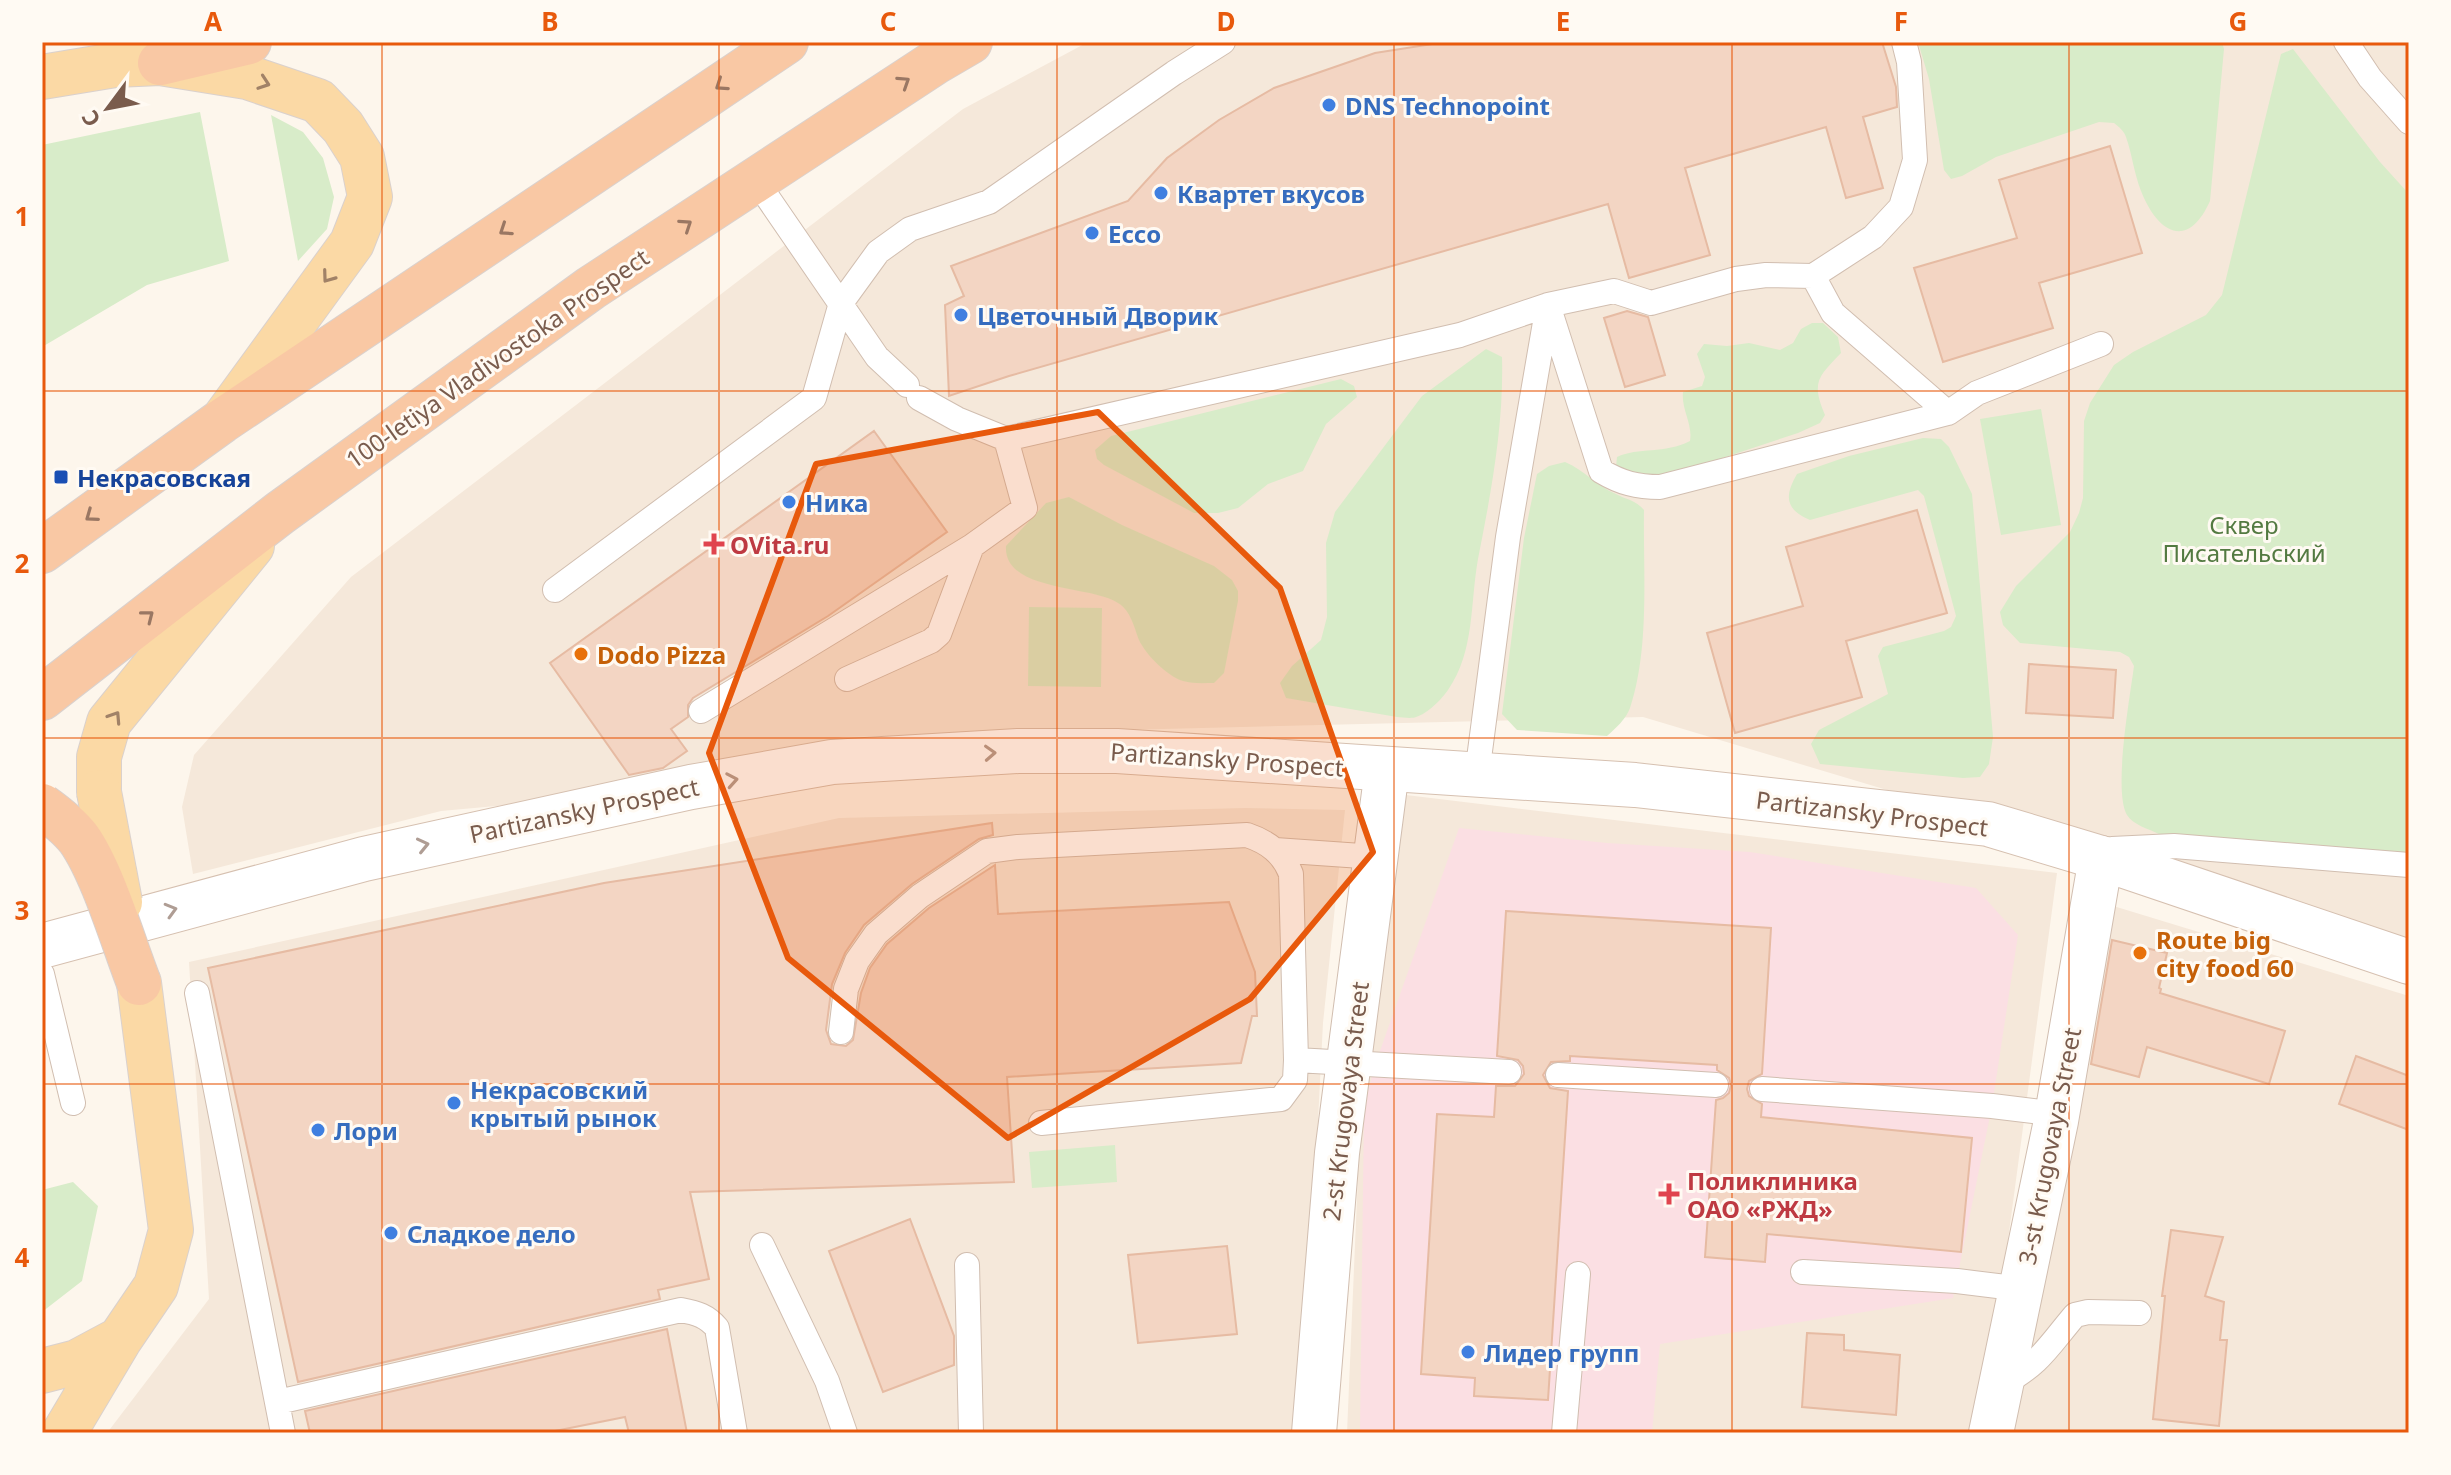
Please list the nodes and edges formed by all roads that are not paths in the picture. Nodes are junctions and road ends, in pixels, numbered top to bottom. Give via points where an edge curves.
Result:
1 (249, 42) edge
2 (786, 42) edge
3 (970, 42) edge
4 (1223, 42) edge
5 (1904, 42) edge
6 (2346, 42) edge
7 (160, 63) junction
8 (42, 77) edge
9 (2409, 122) edge
10 (755, 179) junction
11 (1813, 276) junction
12 (841, 303) junction
13 (1548, 305) junction
14 (2101, 344) dead end
15 (1948, 413) junction
16 (222, 421) junction
17 (1006, 439) junction
18 (280, 513) junction
19 (972, 546) junction
20 (42, 551) edge
21 (555, 590) dead end
22 (847, 679) dead end
23 (42, 698) edge
24 (701, 711) dead end
25 (1387, 770) junction
26 (1477, 774) junction
27 (42, 806) edge
28 (1275, 850) junction
29 (1376, 857) junction
30 (2101, 858) junction
31 (2409, 865) edge
32 (42, 946) edge
33 (2409, 962) edge
34 (42, 974) edge
35 (139, 983) junction
36 (197, 993) dead end
37 (841, 1032) dead end
38 (1296, 1060) junction
39 (1349, 1064) junction
40 (1509, 1072) dead end
41 (1558, 1075) dead end
42 (1716, 1085) dead end
43 (1762, 1089) dead end
44 (73, 1103) dead end
45 (2057, 1114) junction
46 (1041, 1123) dead end
47 (762, 1245) dead end
48 (967, 1265) dead end
49 (1803, 1272) dead end
50 (1578, 1274) dead end
51 (2022, 1289) junction
52 (2139, 1313) dead end
53 (120, 1339) junction
54 (42, 1371) edge
55 (1999, 1386) junction
56 (278, 1402) junction
57 (64, 1433) edge
58 (283, 1433) edge
59 (735, 1433) edge
60 (845, 1433) edge
61 (971, 1433) edge
62 (1314, 1433) edge
63 (1564, 1433) edge
64 (1991, 1433) edge

1 - 7 highway
2 -> 16 highway
10 -> 3 highway, 100-letiya Vladivostoka Prospect
4 - 12 lane via 989,202 910,229 878,252
5 - 11 lane via 1915,160 1901,207 1873,237
6 - 9 lane
7 - 8 main road
7 -> 16 main road via 247,77 318,101 362,157 370,197 352,243
10 - 12 lane
18 -> 10 highway, 100-letiya Vladivostoka Prospect via 591,288
11 - 13 lane via 1736,279 1651,303 1614,291
11 - 15 lane via 1833,313
12 - 17 lane via 877,357 913,392 957,419
12 - 21 lane via 814,398
13 - 15 lane via 1601,471 1637,487 1660,487
13 - 17 lane via 1460,335
13 - 26 lane via 1508,537
14 - 15 lane via 1977,393
16 -> 20 highway
17 - 19 lane via 1025,508
23 -> 18 highway, 100-letiya Vladivostoka Prospect
35 -> 18 main road, bridge via 99,792 99,757 109,722
19 - 22 lane via 939,634
19 - 24 lane
25 - 26 main road, Partizansky Prospect
25 - 29 main road, 2-st Krugovaya Street
32 -> 25 main road, Partizansky Prospect via 364,859 691,787 832,762 1117,751
26 - 30 main road, Partizansky Prospect via 1635,785 1988,824
27 - 35 highway, bridge via 79,840
28 - 29 lane
28 - 37 lane via 1247,835 987,851 920,896 876,934 846,989
28 - 38 lane via 1291,874
29 - 39 main road, 2-st Krugovaya Street
30 - 31 lane via 2112,849 2174,846
30 - 33 main road, Partizansky Prospect
30 - 45 main road, 3-st Krugovaya Street
34 - 44 lane
35 - 53 main road via 171,1230 156,1286
36 - 56 lane
38 - 39 lane
38 - 46 lane via 1295,1080 1281,1099
39 - 40 lane
39 - 62 main road, 2-st Krugovaya Street
41 - 42 lane
43 - 45 lane
45 - 51 main road, 3-st Krugovaya Street
47 - 60 lane via 827,1381
48 - 61 lane
49 - 51 lane
50 - 63 lane
51 - 55 main road, 3-st Krugovaya Street
52 - 55 lane via 2075,1315 2035,1364
53 - 54 main road via 77,1362
53 - 57 main road
55 - 64 main road, 3-st Krugovaya Street
56 - 58 lane
56 - 59 lane via 681,1310 710,1319 717,1328

